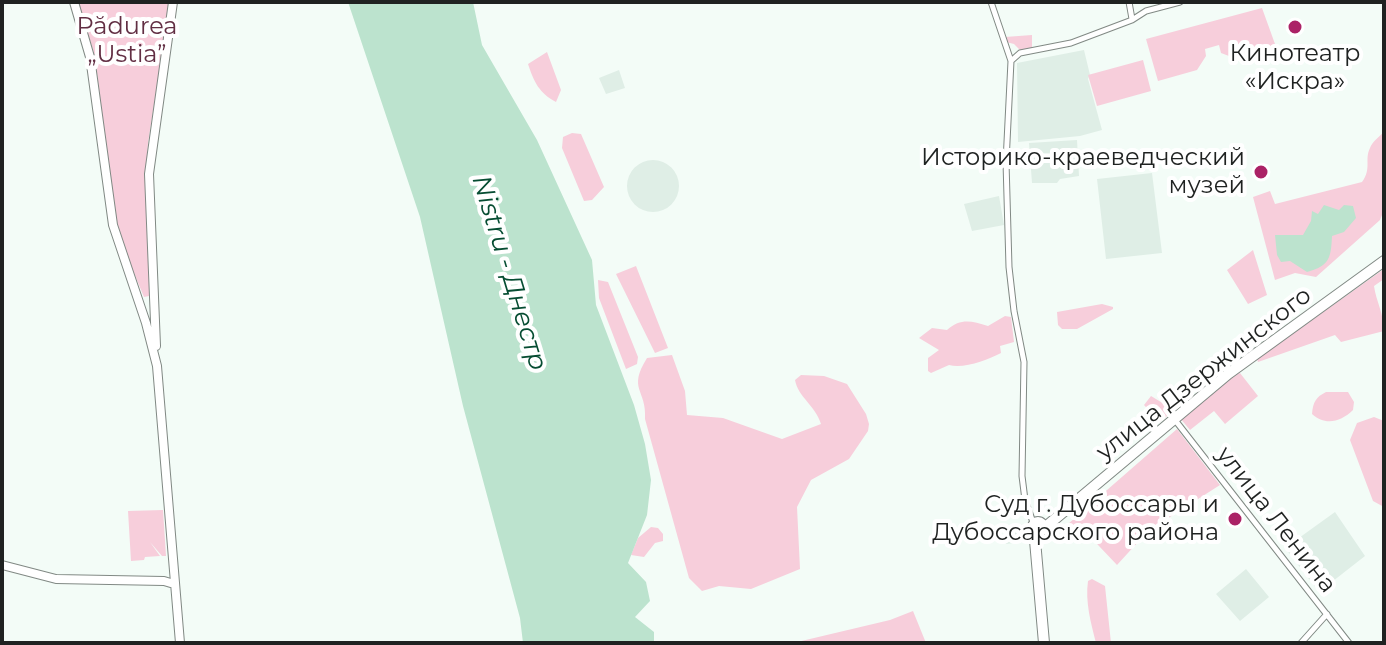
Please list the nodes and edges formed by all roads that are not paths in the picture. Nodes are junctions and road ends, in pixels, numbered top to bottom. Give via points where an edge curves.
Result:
1 (74, 2) edge
2 (173, 2) edge
3 (991, 2) edge
4 (1129, 2) edge
5 (1180, 2) edge
6 (1132, 20) junction
7 (1011, 61) junction
8 (1384, 261) edge
9 (154, 295) junction
10 (137, 297) junction
11 (157, 366) junction
12 (1174, 419) junction
13 (1038, 526) junction
14 (2, 565) edge
15 (174, 584) junction
16 (1327, 614) junction
17 (180, 643) edge
18 (1044, 643) edge
19 (1301, 643) edge
20 (1349, 643) edge

1 - 10 main road via 93,72 111,217
2 - 9 main road via 149,174
3 - 7 street
4 - 6 street
5 - 6 street
6 - 7 street via 1071,43 1020,53
7 - 13 street via 1008,241 1024,362 1022,476
8 - 12 highway, улица Дзержинского
9 - 10 main road
9 - 11 main road
10 - 11 main road
11 - 15 main road
12 - 13 highway, улица Дзержинского
12 - 16 street, улица Ленина
13 - 18 highway
14 - 15 main road via 65,580
15 - 17 main road
16 - 19 street
16 - 20 street, улица Ленина

